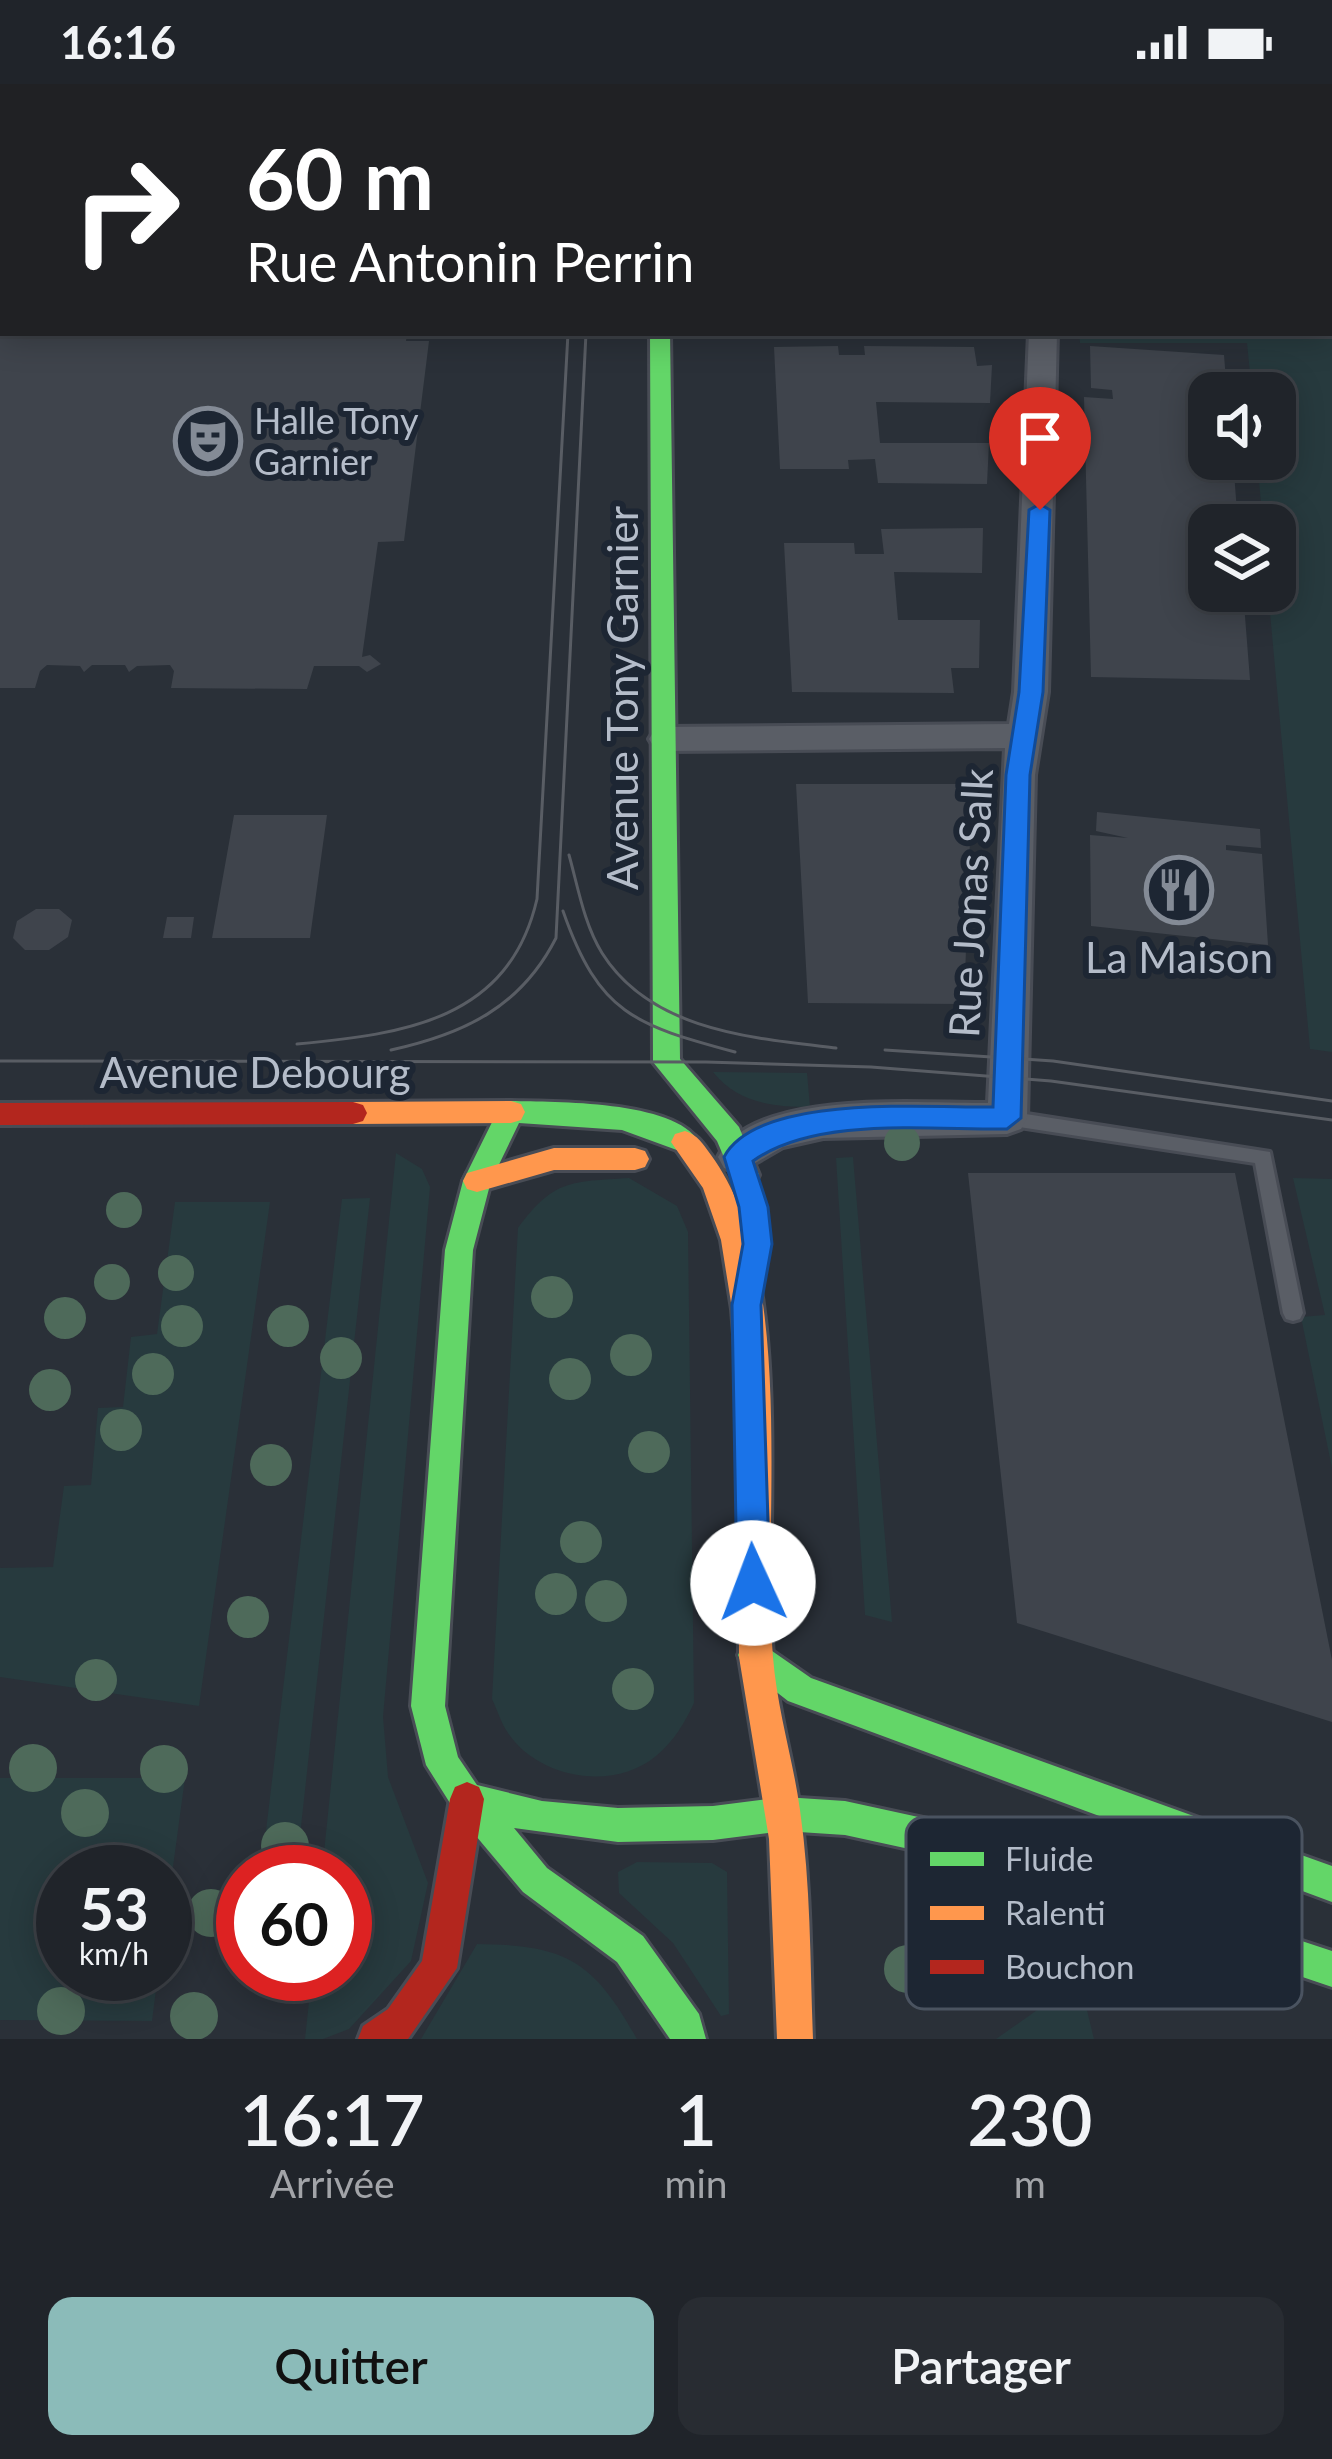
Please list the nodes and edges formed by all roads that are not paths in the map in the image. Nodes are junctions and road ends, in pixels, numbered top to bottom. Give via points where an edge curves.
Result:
1 (660, 336) edge
2 (1043, 336) edge
3 (1024, 736) junction
4 (666, 739) junction
5 (612, 1094) dead end
6 (511, 1112) junction
7 (0, 1114) edge
8 (574, 1114) junction
9 (1007, 1118) junction
10 (738, 1157) junction
11 (657, 1165) dead end
12 (477, 1181) junction
13 (691, 1198) dead end
14 (746, 1305) junction
15 (1293, 1312) dead end
16 (755, 1655) junction
17 (467, 1799) junction
18 (784, 1814) junction
19 (1148, 1817) edge
20 (906, 1831) edge
21 (1302, 1873) edge
22 (1332, 1884) edge
23 (1302, 1959) edge
24 (1332, 1969) edge
25 (376, 2039) edge
26 (688, 2039) edge
27 (795, 2039) edge

1 - 4 main road, Avenue Tony Garnier
2 - 3 street, Rue Jonas Salk
3 - 4 street
3 - 9 street, Rue Jonas Salk
4 - 10 main road, Avenue Tony Garnier via 658,1068 717,1118
5 - 8 main road
6 - 7 main road, Avenue Debourg
6 - 8 main road, Avenue Debourg
6 - 12 main road
8 - 14 main road, Avenue Debourg via 648,1124 703,1157 724,1200
9 - 10 street via 824,1122 772,1133
9 - 15 lane via 1263,1157
10 - 14 main road, Avenue Tony Garnier via 758,1244
11 - 12 main road via 583,1153
12 - 17 main road via 459,1250 428,1706 443,1766
13 - 14 main road
14 - 16 main road
16 - 18 main road
16 - 19 main road via 800,1690
17 - 18 main road via 618,1825
17 - 25 main road via 439,1968 401,2022
17 - 26 main road via 535,1880 629,1949
18 - 20 main road
18 - 27 main road
21 - 22 main road
23 - 24 main road

